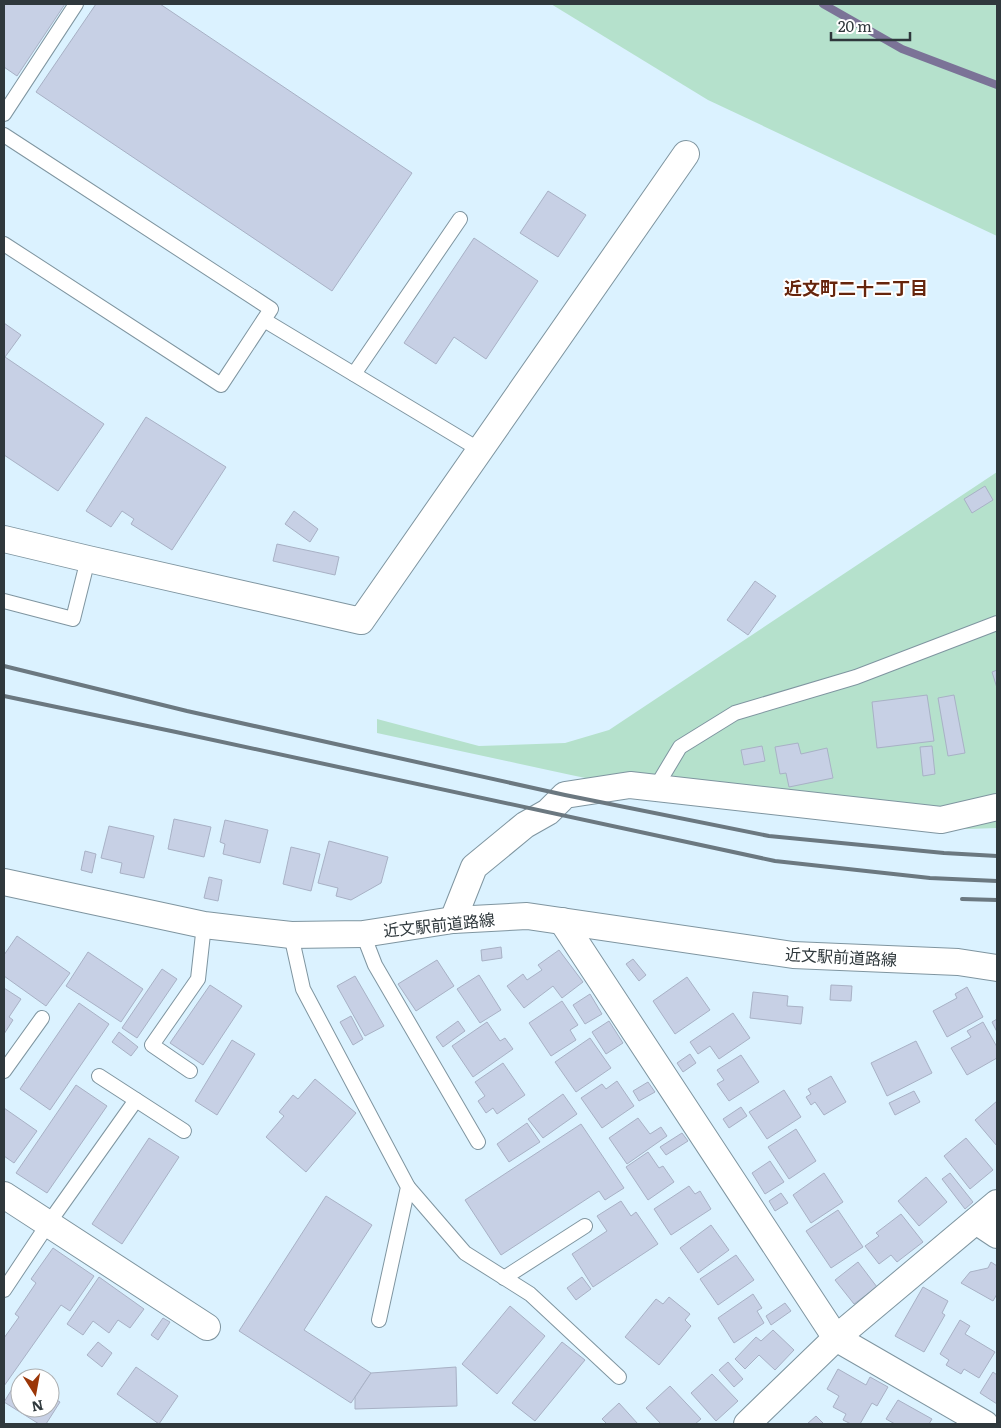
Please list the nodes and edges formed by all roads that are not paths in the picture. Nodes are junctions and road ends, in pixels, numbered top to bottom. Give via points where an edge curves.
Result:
1 (76, 4) edge
2 (4, 114) edge
3 (4, 135) edge
4 (686, 154) dead end
5 (460, 219) dead end
6 (4, 244) edge
7 (264, 320) junction
8 (354, 374) junction
9 (480, 450) junction
10 (4, 538) edge
11 (88, 559) junction
12 (4, 601) edge
13 (997, 623) edge
14 (656, 788) junction
15 (997, 807) edge
16 (4, 882) edge
17 (453, 920) junction
18 (562, 921) junction
19 (204, 925) junction
20 (363, 934) junction
21 (291, 936) junction
22 (997, 968) edge
23 (42, 1018) dead end
24 (4, 1071) edge
25 (190, 1071) dead end
26 (99, 1076) dead end
27 (136, 1100) junction
28 (184, 1131) dead end
29 (478, 1142) dead end
30 (408, 1187) junction
31 (4, 1195) edge
32 (997, 1203) edge
33 (48, 1224) junction
34 (585, 1226) dead end
35 (986, 1228) edge
36 (504, 1278) junction
37 (4, 1290) edge
38 (379, 1320) dead end
39 (207, 1328) dead end
40 (836, 1338) junction
41 (619, 1377) dead end
42 (747, 1424) edge
43 (985, 1424) edge

1 - 2 lane
3 - 7 lane via 271,309
4 - 9 street
5 - 8 lane
6 - 7 lane via 221,385
7 - 8 lane
8 - 9 lane
9 - 11 street via 360,621
10 - 11 street
11 - 12 lane via 73,619
13 - 14 lane via 856,677 735,713 680,747
14 - 15 street via 940,820
14 - 17 street via 630,785 565,794 548,812 525,825 474,867
16 - 19 street, 近文駅前道路線
17 - 18 street, 近文駅前道路線 via 527,916
17 - 20 street, 近文駅前道路線
18 - 22 street, 近文駅前道路線 via 793,956 958,962
18 - 40 street
19 - 21 street, 近文駅前道路線
19 - 25 lane via 198,979 152,1045
20 - 21 street, 近文駅前道路線
20 - 29 lane via 375,965
21 - 30 lane via 303,989
23 - 24 lane
26 - 27 lane
27 - 28 lane
27 - 33 lane
30 - 36 lane via 465,1253
30 - 38 lane
31 - 33 street
32 - 35 street
33 - 37 lane
33 - 39 street
34 - 36 lane
35 - 40 street
36 - 41 lane via 530,1294
40 - 42 street
40 - 43 street

